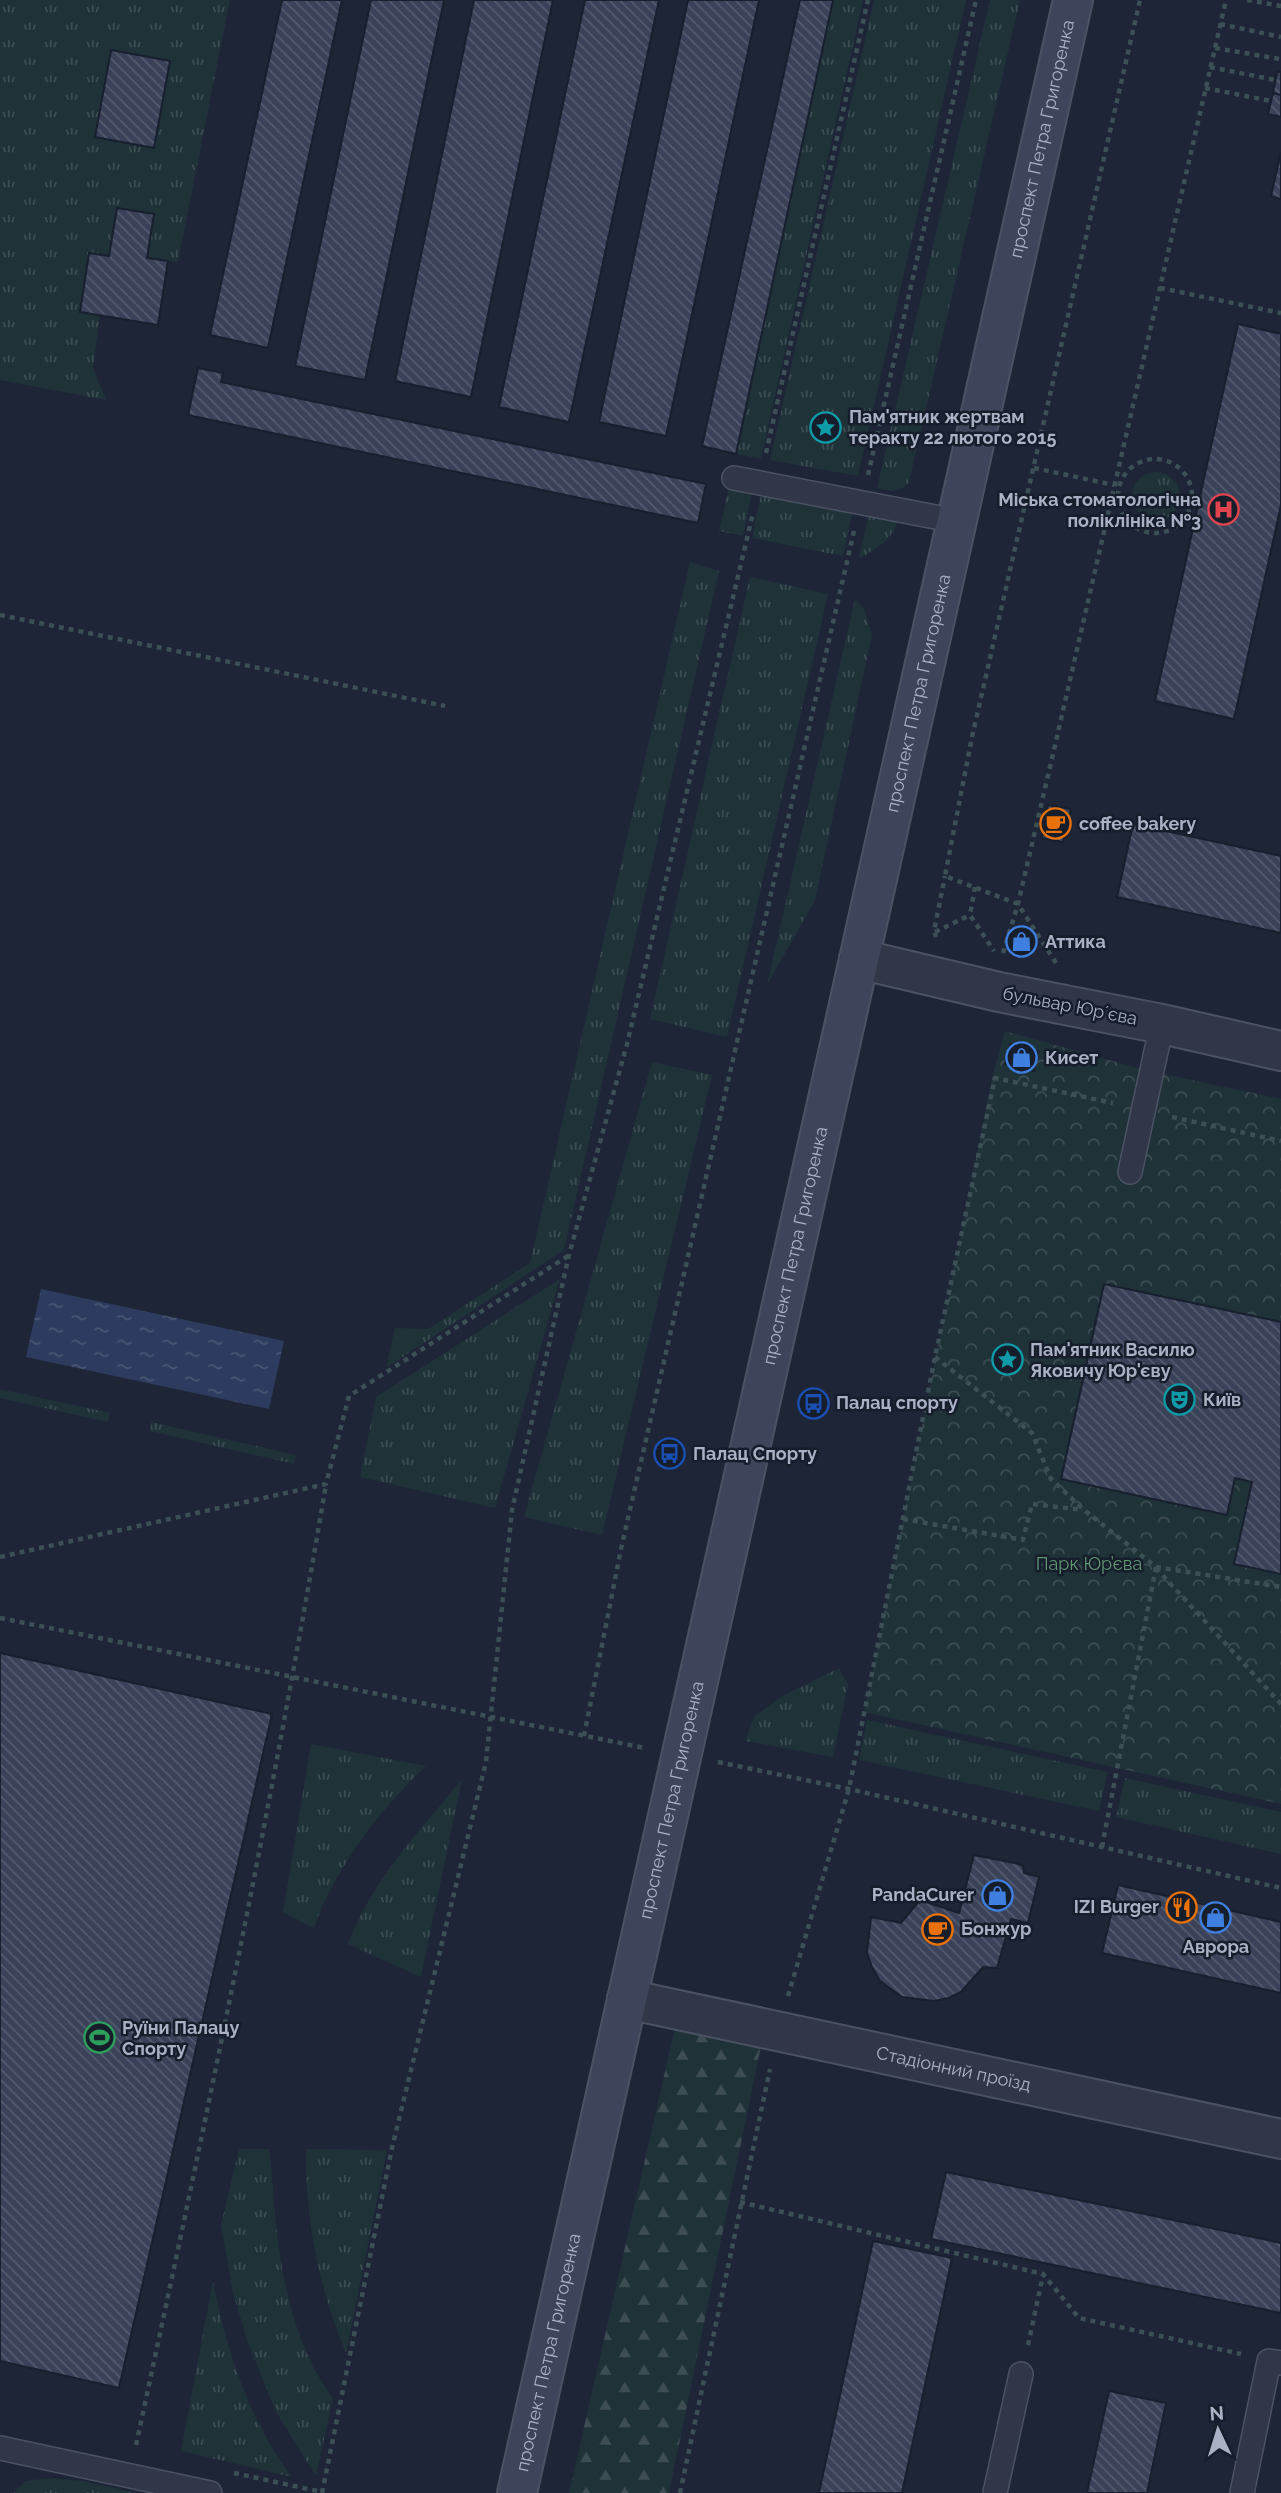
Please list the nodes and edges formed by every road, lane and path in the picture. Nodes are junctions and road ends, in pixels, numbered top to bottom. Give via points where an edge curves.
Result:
1 (868, 0) edge
2 (976, 0) edge
3 (1073, 0) edge
4 (1140, 0) edge
5 (1226, 0) edge
6 (1247, 0) edge
7 (1281, 6) edge
8 (1220, 24) junction
9 (1281, 37) edge
10 (1215, 48) junction
11 (1280, 59) edge
12 (1210, 67) junction
13 (1275, 80) dead end
14 (1205, 88) junction
15 (1271, 101) dead end
16 (1160, 288) junction
17 (1281, 313) edge
18 (1034, 468) junction
19 (734, 478) dead end
20 (760, 482) junction
21 (1116, 485) junction
22 (862, 503) junction
23 (956, 522) junction
24 (0, 615) edge
25 (444, 706) dead end
26 (945, 876) junction
27 (975, 887) junction
28 (1017, 904) junction
29 (970, 915) junction
30 (935, 932) junction
31 (937, 942) dead end
32 (859, 959) junction
33 (1063, 972) dead end
34 (1162, 1024) junction
35 (1281, 1051) edge
36 (995, 1078) dead end
37 (1130, 1172) dead end
38 (569, 1255) junction
39 (935, 1357) junction
40 (326, 1484) junction
41 (1084, 1510) junction
42 (902, 1519) junction
43 (0, 1557) edge
44 (1156, 1567) junction
45 (1281, 1587) edge
46 (0, 1618) edge
47 (294, 1678) junction
48 (1281, 1704) edge
49 (491, 1717) junction
50 (584, 1736) junction
51 (681, 1755) junction
52 (849, 1788) junction
53 (1102, 1847) junction
54 (1281, 1888) edge
55 (627, 1999) junction
56 (778, 2031) junction
57 (1281, 2139) edge
58 (740, 2202) junction
59 (1043, 2274) junction
60 (1275, 2362) edge
61 (1021, 2374) joint
62 (0, 2448) edge
63 (135, 2451) dead end
64 (228, 2471) dead end
65 (210, 2493) edge
66 (322, 2493) edge
67 (517, 2493) edge
68 (680, 2493) edge
69 (995, 2493) edge
70 (1242, 2493) edge

1 - 20 path
2 - 22 path
3 - 23 main road, проспект Петра Григоренка
4 - 18 path
5 - 8 path
6 - 7 path
8 - 9 path
8 - 10 path
10 - 11 path
10 - 12 path
12 - 13 path
12 - 14 path
14 - 15 path
14 - 16 path
16 - 17 path
16 - 21 path
18 - 21 path
18 - 26 path
19 - 20 lane
20 - 22 lane
20 - 38 path via 627,1044
21 - 21 path via 1124,519 1144,533 1157,534 1180,525 1192,504 1189,480 1171,462 1160,459 1135,464
21 - 28 path
22 - 23 lane
22 - 50 path via 621,1549
23 - 32 main road, проспект Петра Григоренка
24 - 25 path
26 - 27 path
26 - 30 path
27 - 28 path
27 - 29 path
28 - 29 path via 1000,960
28 - 33 path
29 - 30 path
30 - 31 path
32 - 34 street, бульвар Юрʼєва
32 - 51 main road, проспект Петра Григоренка
34 - 35 street, бульвар Юрʼєва
34 - 37 lane
36 - 39 path
38 - 40 path via 349,1396
38 - 49 path via 512,1510
39 - 41 path via 1032,1433 1051,1479
39 - 42 path
40 - 43 path
40 - 47 path
41 - 42 path via 1031,1504 1023,1540
41 - 44 path
42 - 52 path
44 - 45 path
44 - 48 path
44 - 53 path
46 - 47 path
47 - 49 path
47 - 63 path
49 - 50 path
49 - 66 path via 486,1762 392,2148
50 - 51 path
51 - 52 path
51 - 55 main road, проспект Петра Григоренка
52 - 53 path
52 - 56 path
53 - 54 path
55 - 56 street, Стадіонний проїзд
55 - 67 main road, проспект Петра Григоренка
56 - 57 street, Стадіонний проїзд
56 - 58 path
58 - 59 path
58 - 68 path
59 - 60 path via 1079,2318
59 - 61 path
60 - 70 lane
61 - 69 lane
62 - 65 lane
64 - 66 path

